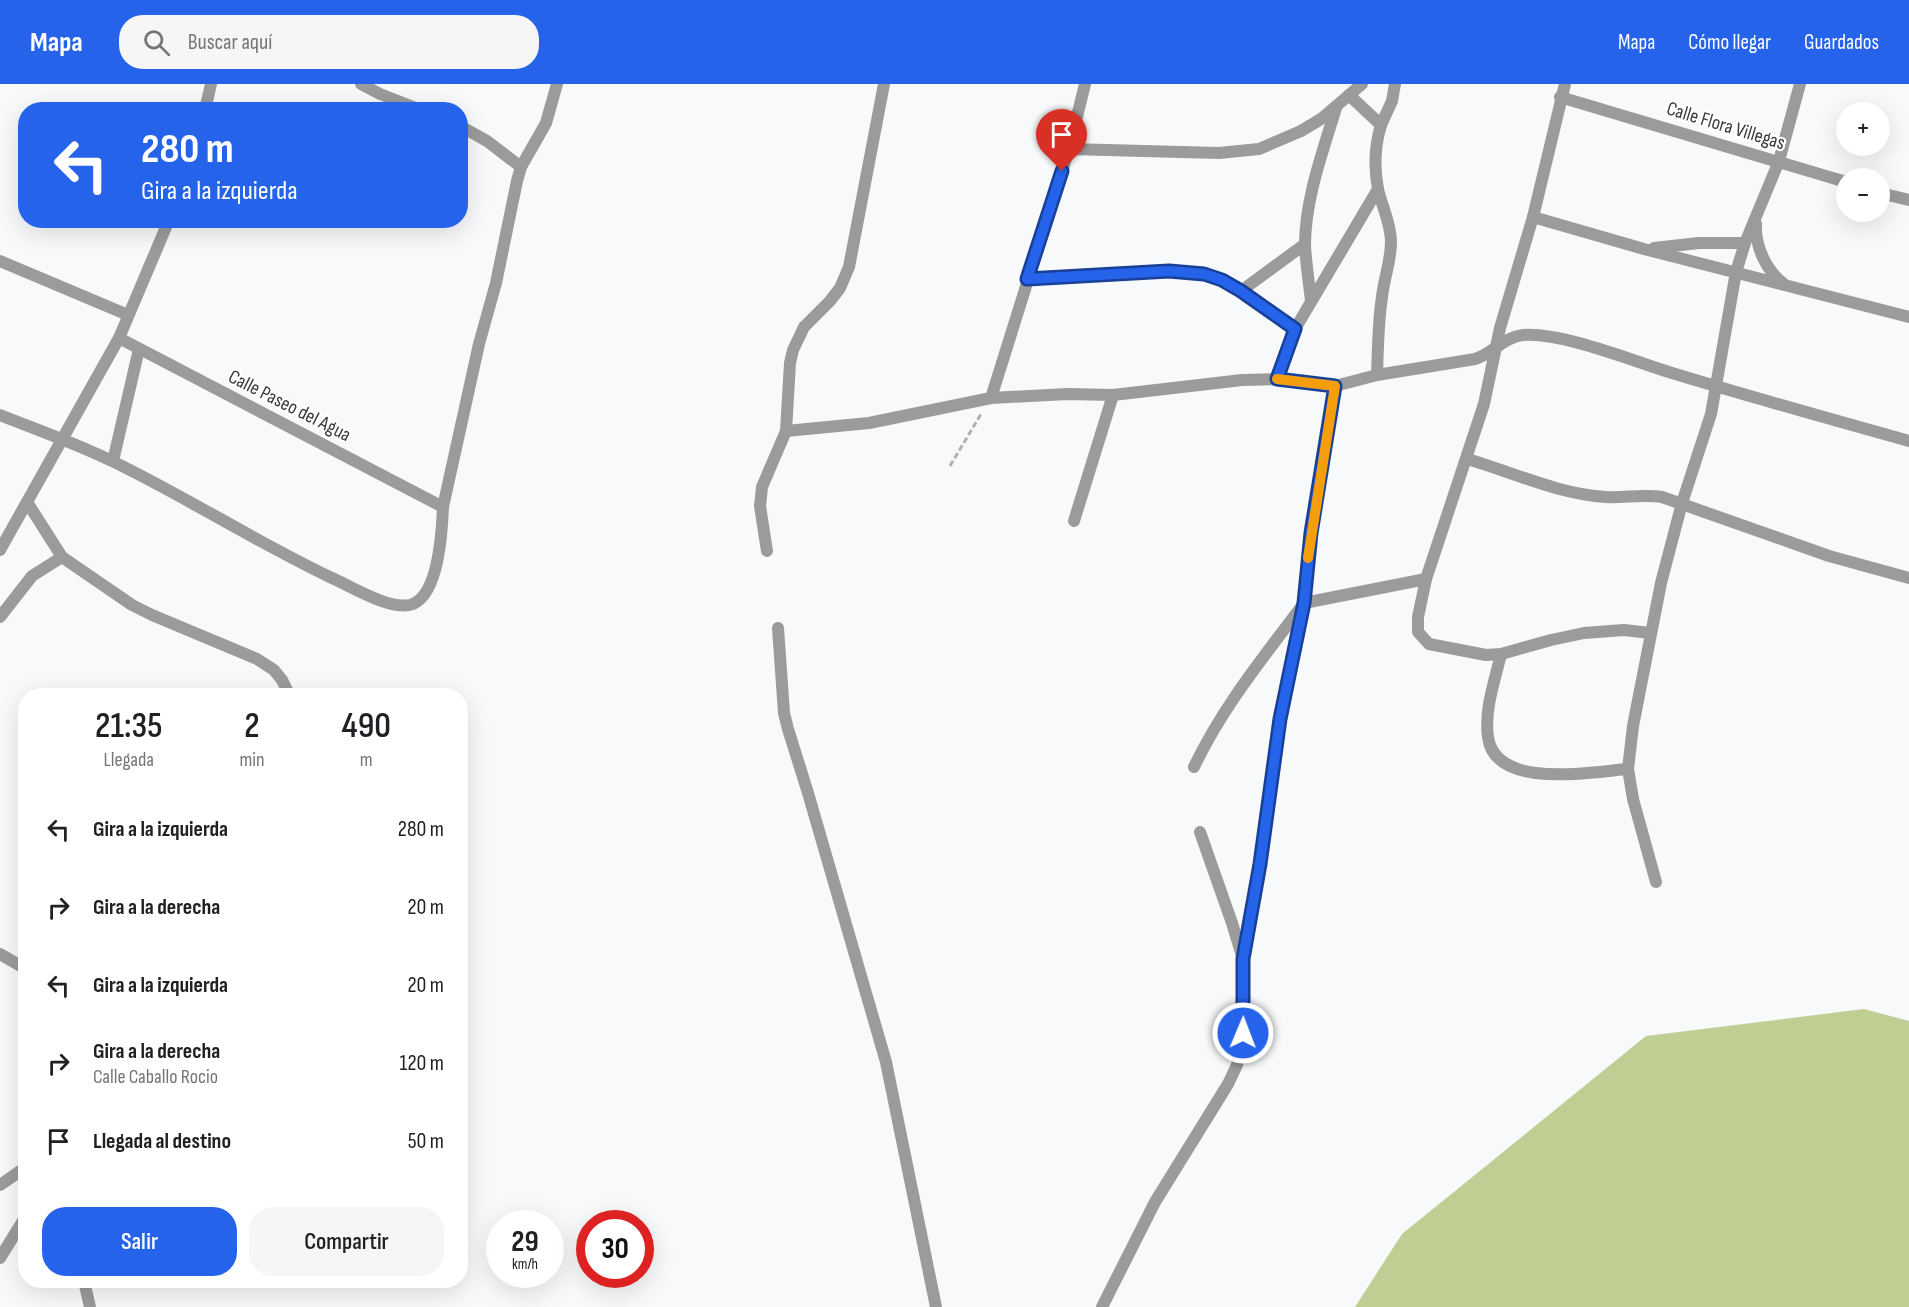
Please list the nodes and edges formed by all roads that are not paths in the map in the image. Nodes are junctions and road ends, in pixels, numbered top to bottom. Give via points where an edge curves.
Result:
1 (211, 84) edge
2 (362, 84) edge
3 (557, 84) edge
4 (884, 84) edge
5 (1085, 84) edge
6 (1362, 84) edge
7 (1395, 84) edge
8 (1565, 84) edge
9 (1800, 84) edge
10 (1349, 95) junction
11 (1560, 97) junction
12 (207, 102) edge
13 (400, 102) edge
14 (1336, 108) junction
15 (1381, 125) junction
16 (468, 130) edge
17 (1069, 149) junction
18 (1779, 161) junction
19 (521, 167) junction
20 (1836, 179) edge
21 (1378, 189) junction
22 (1890, 195) edge
23 (1909, 200) edge
24 (1533, 217) junction
25 (1756, 218) junction
26 (166, 228) edge
27 (1745, 243) junction
28 (1305, 244) junction
29 (1644, 249) junction
30 (0, 261) edge
31 (1736, 272) junction
32 (1027, 279) junction
33 (1790, 288) junction
34 (1241, 291) junction
35 (1311, 301) junction
36 (128, 315) junction
37 (1909, 317) edge
38 (1295, 329) junction
39 (119, 338) junction
40 (139, 349) junction
41 (1496, 350) junction
42 (1377, 375) junction
43 (1277, 379) junction
44 (1335, 386) junction
45 (1716, 386) junction
46 (1113, 395) junction
47 (991, 398) junction
48 (0, 415) edge
49 (786, 431) junction
50 (61, 439) junction
51 (1909, 441) edge
52 (1467, 459) junction
53 (113, 461) junction
54 (27, 502) junction
55 (1682, 503) junction
56 (443, 507) junction
57 (1074, 521) dead end
58 (0, 550) edge
59 (767, 551) dead end
60 (62, 557) junction
61 (1909, 578) edge
62 (1426, 579) junction
63 (1304, 603) junction
64 (0, 616) edge
65 (778, 628) dead end
66 (1650, 633) junction
67 (1501, 654) junction
68 (286, 688) edge
69 (1194, 767) dead end
70 (1628, 769) junction
71 (1200, 832) dead end
72 (1656, 882) dead end
73 (0, 954) edge
74 (1243, 959) junction
75 (18, 964) edge
76 (18, 1173) edge
77 (0, 1185) edge
78 (18, 1229) edge
79 (0, 1258) edge
80 (86, 1288) edge
81 (90, 1307) edge
82 (936, 1307) edge
83 (1102, 1307) edge

1 - 12 street
2 - 13 street
3 - 19 street via 546,123
4 - 49 street via 849,267 840,288 804,327 793,350
5 - 17 street
6 - 10 street
7 - 15 street
8 - 11 street
9 - 18 street
10 - 14 street
10 - 15 street
11 - 18 street, Calle Flora Villegas
11 - 24 street
14 - 17 street via 1301,131 1242,152
14 - 28 street via 1317,171
15 - 21 street via 1376,154
16 - 19 street
17 - 32 street
18 - 20 street, Calle Flora Villegas
18 - 25 street
19 - 56 street
21 - 35 street
21 - 42 street via 1391,242 1382,296
22 - 23 street
24 - 29 street
24 - 41 street
25 - 27 street
25 - 33 street via 1755,233 1768,268
26 - 36 street
27 - 29 street
27 - 31 street
28 - 34 street
28 - 35 street
29 - 31 street
30 - 36 street
31 - 33 street
31 - 45 street
32 - 34 street via 1186,272 1222,280
32 - 47 street
33 - 37 street
34 - 38 street
35 - 38 street
36 - 39 street
38 - 43 street
39 - 40 street, Calle Paseo del Agua
39 - 50 street
40 - 53 street
40 - 56 street, Calle Paseo del Agua
41 - 42 street via 1475,359
41 - 45 street via 1520,335 1550,337
41 - 52 street
42 - 44 street
43 - 44 street
43 - 46 street
44 - 63 street
45 - 51 street
45 - 55 street via 1711,414
46 - 47 street
46 - 57 street
47 - 49 street via 869,423
48 - 50 street
49 - 59 street via 762,487 760,506
50 - 53 street
50 - 54 street
52 - 55 street via 1524,479 1591,495 1648,495
52 - 62 street
53 - 56 street via 317,571 389,604 415,603 428,588 436,567
54 - 58 street
54 - 60 street
55 - 61 street via 1829,556
55 - 66 street
60 - 64 street via 32,576
60 - 68 street via 132,605 257,659 274,670
62 - 63 street
62 - 67 street via 1417,626 1424,641 1470,653
63 - 69 street via 1225,710
63 - 74 street via 1280,719
65 - 82 street via 784,713 886,1062
66 - 67 street via 1584,633
66 - 70 street
67 - 70 street via 1487,723 1490,748 1496,758 1520,770 1538,773
70 - 72 street
71 - 74 street
73 - 75 street
74 - 83 street via 1244,1021 1237,1065 1155,1202
76 - 77 street
78 - 79 street
80 - 81 street

